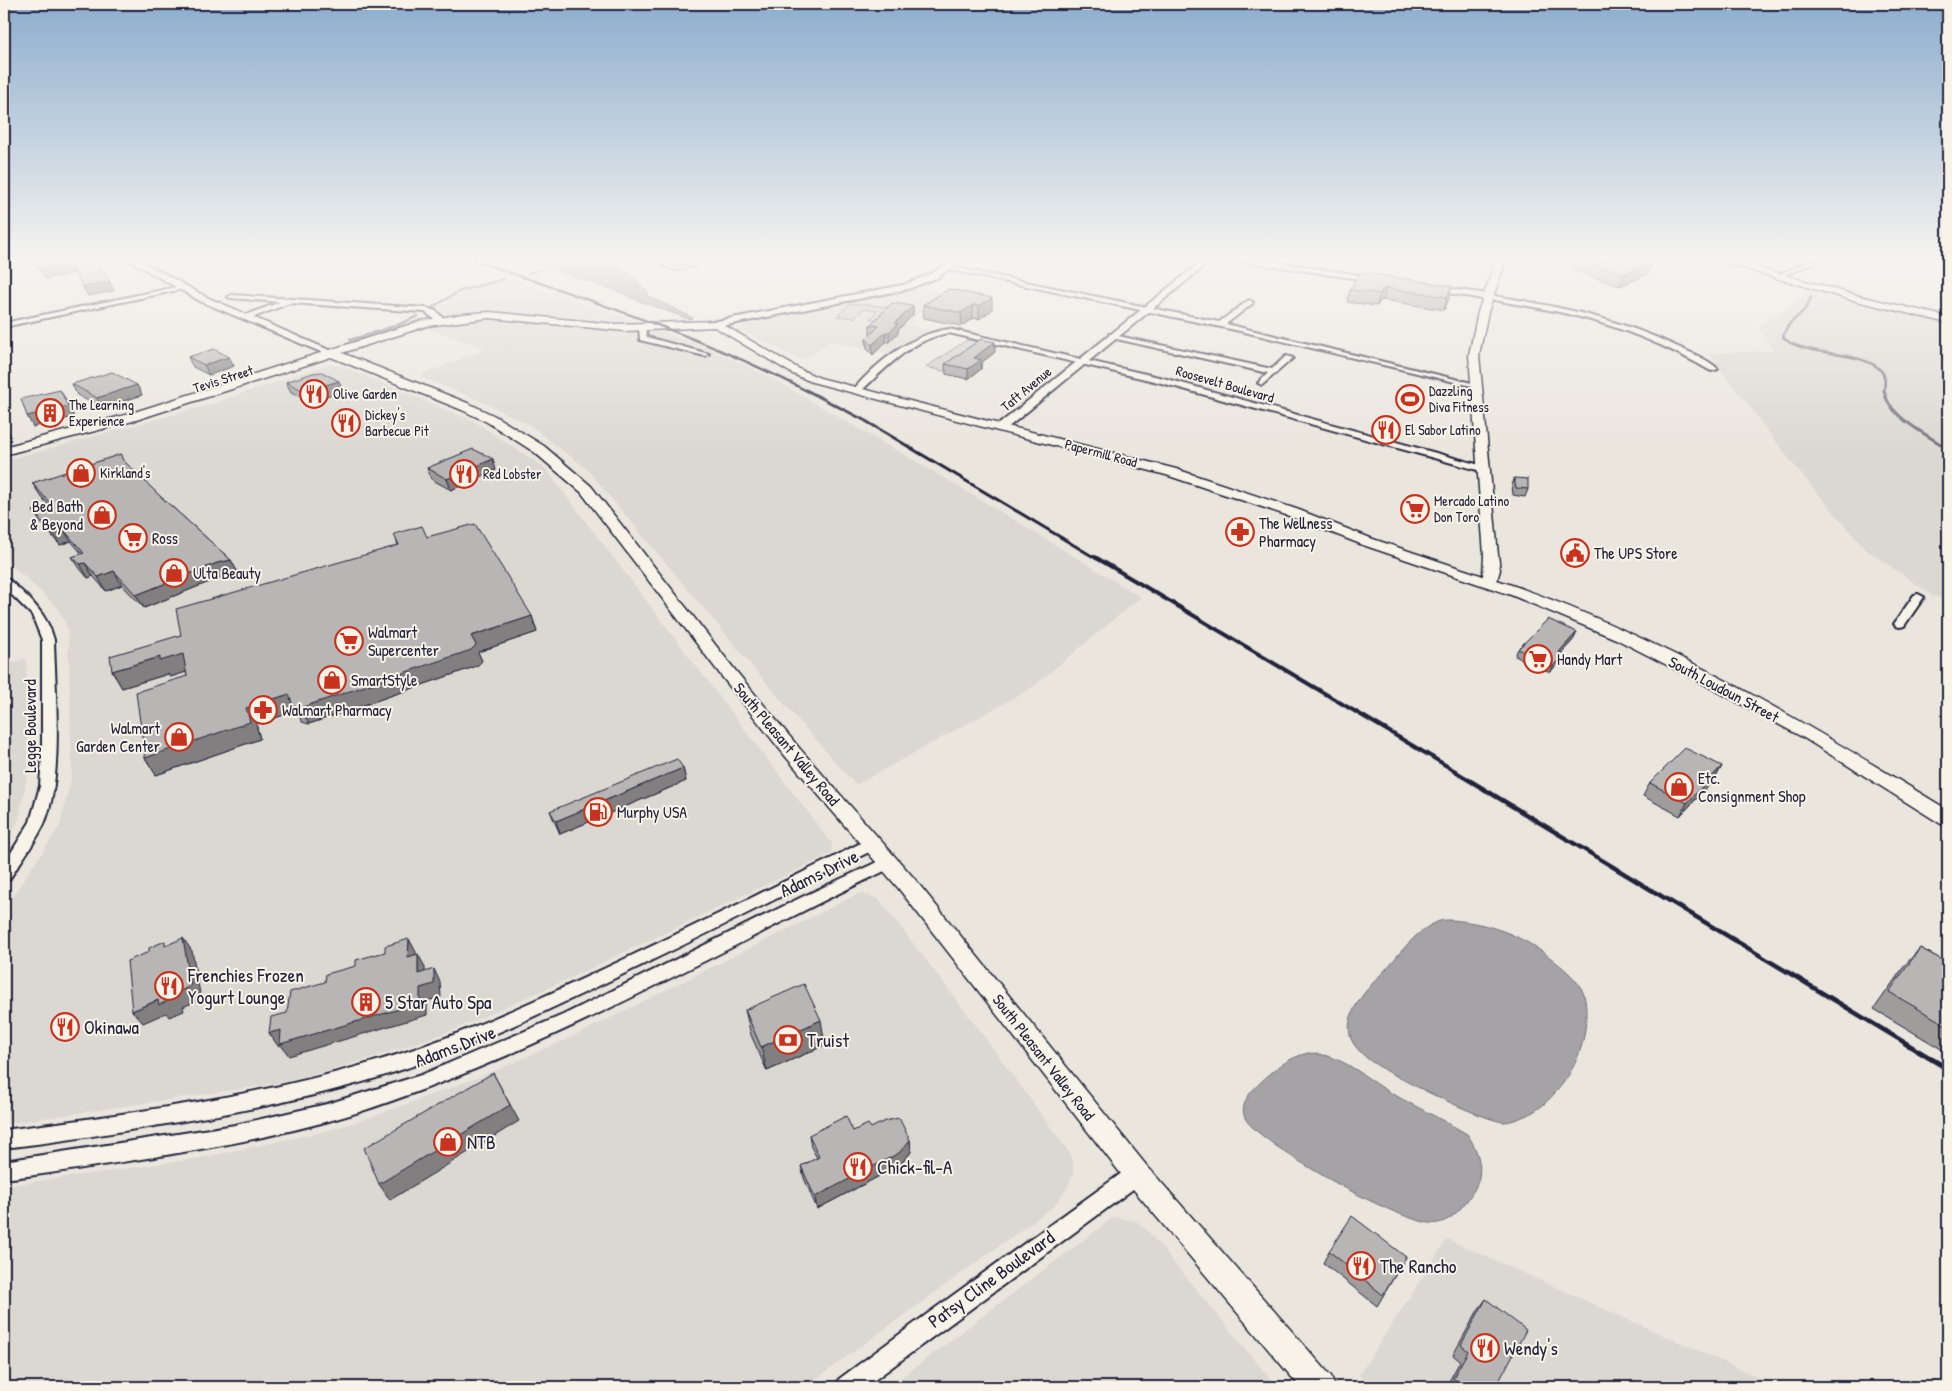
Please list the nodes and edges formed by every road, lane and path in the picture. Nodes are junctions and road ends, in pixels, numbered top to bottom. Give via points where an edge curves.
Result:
1 (269, 325) edge
2 (426, 325) edge
3 (593, 325) edge
4 (687, 325) edge
5 (714, 325) edge
6 (720, 325) edge
7 (1126, 325) edge
8 (1225, 325) edge
9 (1481, 325) edge
10 (1612, 325) edge
11 (615, 327) junction
12 (642, 330) junction
13 (1112, 336) junction
14 (335, 354) junction
15 (705, 354) dead end
16 (1289, 358) dead end
17 (1082, 361) junction
18 (1714, 370) dead end
19 (1274, 372) junction
20 (1262, 383) dead end
21 (1476, 385) junction
22 (857, 390) junction
23 (1002, 427) junction
24 (4, 451) edge
25 (4, 457) edge
26 (1484, 470) junction
27 (4, 581) edge
28 (1488, 582) junction
29 (1918, 597) dead end
30 (1900, 624) dead end
31 (1948, 819) edge
32 (872, 844) junction
33 (888, 863) junction
34 (4, 876) edge
35 (4, 1139) edge
36 (4, 1170) edge
37 (1137, 1174) junction
38 (847, 1387) edge
39 (1320, 1387) edge

1 - 14 street, South Pleasant Valley Road
2 - 14 main road, Tevis Street
3 - 11 main road
4 - 11 main road
5 - 12 main road
6 - 22 main road, Papermill Road via 805,376
7 - 13 street, Taft Avenue
8 - 21 street
9 - 21 main road via 1474,355
10 - 18 street via 1674,347
11 - 12 main road
12 - 15 street via 643,338
13 - 17 street, Taft Avenue
13 - 19 street
14 - 24 main road, Tevis Street via 129,418
14 - 25 main road, Tevis Street via 157,416
14 - 32 main road, South Pleasant Valley Road via 481,414 528,440 566,470 595,500 729,674
16 - 19 street
17 - 22 street, Roosevelt Boulevard via 953,332 937,332 892,359
17 - 23 street, Taft Avenue
17 - 26 street, Roosevelt Boulevard
19 - 20 street
21 - 26 main road
22 - 23 main road, Papermill Road
23 - 28 main road, Papermill Road via 1186,477
26 - 28 main road via 1492,555
27 - 34 street, Legge Boulevard via 35,610 46,630 49,756 47,786 37,823
28 - 31 main road, South Loudoun Street via 1622,636 1706,678 1810,734
29 - 30 street
32 - 33 main road, South Pleasant Valley Road
32 - 35 street, Adams Drive via 520,1015 415,1056 370,1071 234,1104
33 - 36 street, Adams Drive via 530,1039 418,1084 369,1100 222,1136
33 - 37 main road, South Pleasant Valley Road
37 - 38 street, Patsy Cline Boulevard via 961,1300
37 - 39 main road, South Pleasant Valley Road

